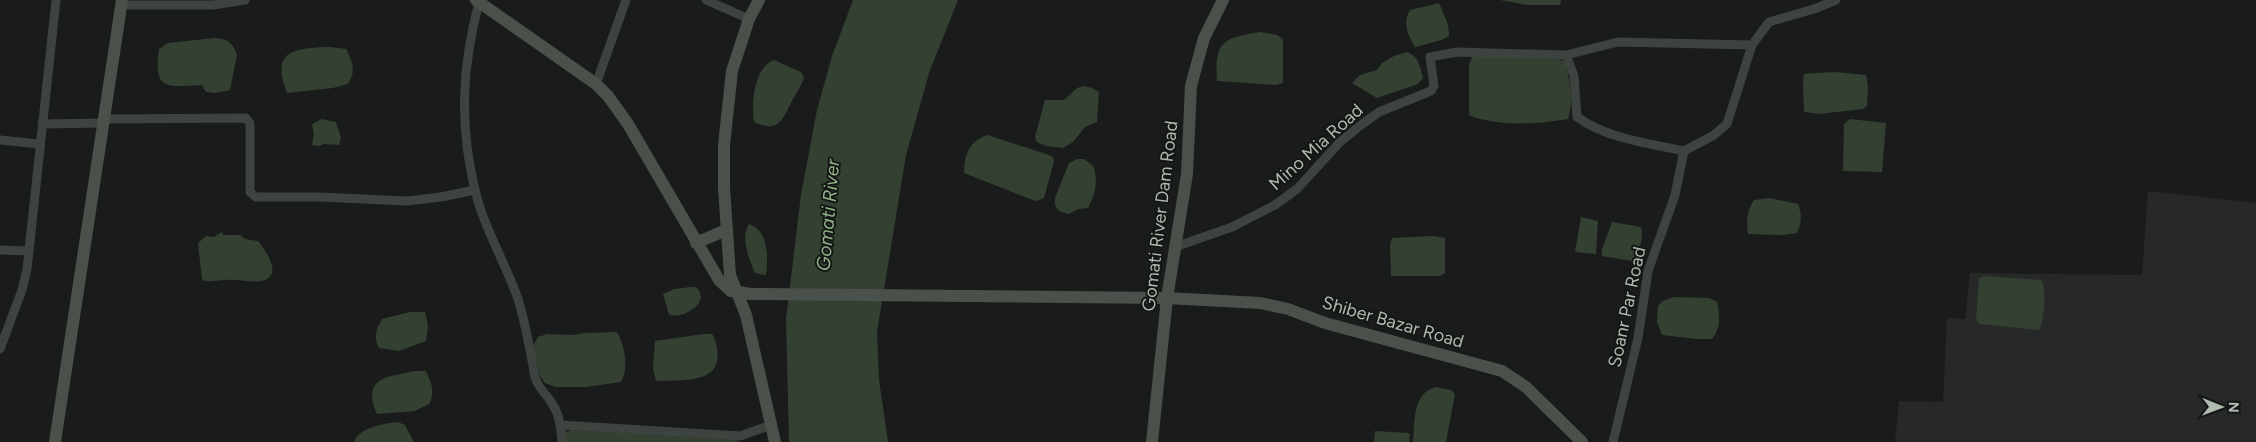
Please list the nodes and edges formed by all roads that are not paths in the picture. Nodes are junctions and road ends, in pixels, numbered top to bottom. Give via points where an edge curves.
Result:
1 (56, 0) edge
2 (245, 0) edge
3 (626, 0) edge
4 (706, 0) edge
5 (759, 0) edge
6 (1223, 0) edge
7 (1836, 0) edge
8 (478, 1) edge
9 (122, 3) edge
10 (749, 19) junction
11 (1752, 46) junction
12 (1566, 55) junction
13 (596, 84) junction
14 (104, 121) junction
15 (42, 124) junction
16 (0, 140) edge
17 (39, 144) junction
18 (1684, 151) junction
19 (475, 190) junction
20 (726, 230) junction
21 (696, 243) junction
22 (1175, 247) junction
23 (0, 250) edge
24 (29, 250) junction
25 (737, 293) junction
26 (1167, 298) junction
27 (0, 349) edge
28 (560, 425) junction
29 (771, 425) junction
30 (55, 442) edge
31 (562, 442) edge
32 (775, 442) edge
33 (1152, 442) edge
34 (1582, 442) edge
35 (1613, 442) edge

1 - 15 street
2 - 9 street via 213,5
3 - 13 street
4 - 10 street
5 - 10 street
6 - 22 street, Gomati River Dam Road via 1204,38 1191,86 1187,174
7 - 11 street via 1769,22
8 - 13 street
8 - 19 street via 463,100 465,136
9 - 14 street
10 - 20 street via 732,71 727,108 724,145
11 - 12 street, Mino Mia Road via 1618,42
11 - 18 street via 1727,124
12 - 18 street via 1574,76 1577,117 1590,126 1620,137
12 - 22 street, Mino Mia Road via 1457,52 1430,57 1432,91 1379,112 1361,124 1297,189 1275,205 1232,227
13 - 21 street via 628,124
14 - 15 street
14 - 19 street via 246,118 250,123 250,192 256,197 319,196 407,201
14 - 30 street
15 - 17 street
16 - 17 street
17 - 24 street
18 - 35 street, Soanr Par Road via 1675,194 1648,271 1638,338
19 - 28 street via 483,219 520,308 538,385 555,407
20 - 21 street
20 - 25 street via 730,275
21 - 25 street via 718,280
22 - 26 street, Gomati River Dam Road
23 - 24 street
24 - 27 street via 22,290
25 - 26 street, Shiber Bazar Road
25 - 29 street via 746,315
26 - 33 street, Gomati River Dam Road
26 - 34 street, Shiber Bazar Road via 1273,305 1325,323 1502,371 1518,380
28 - 29 street via 740,436
28 - 31 street
29 - 32 street

